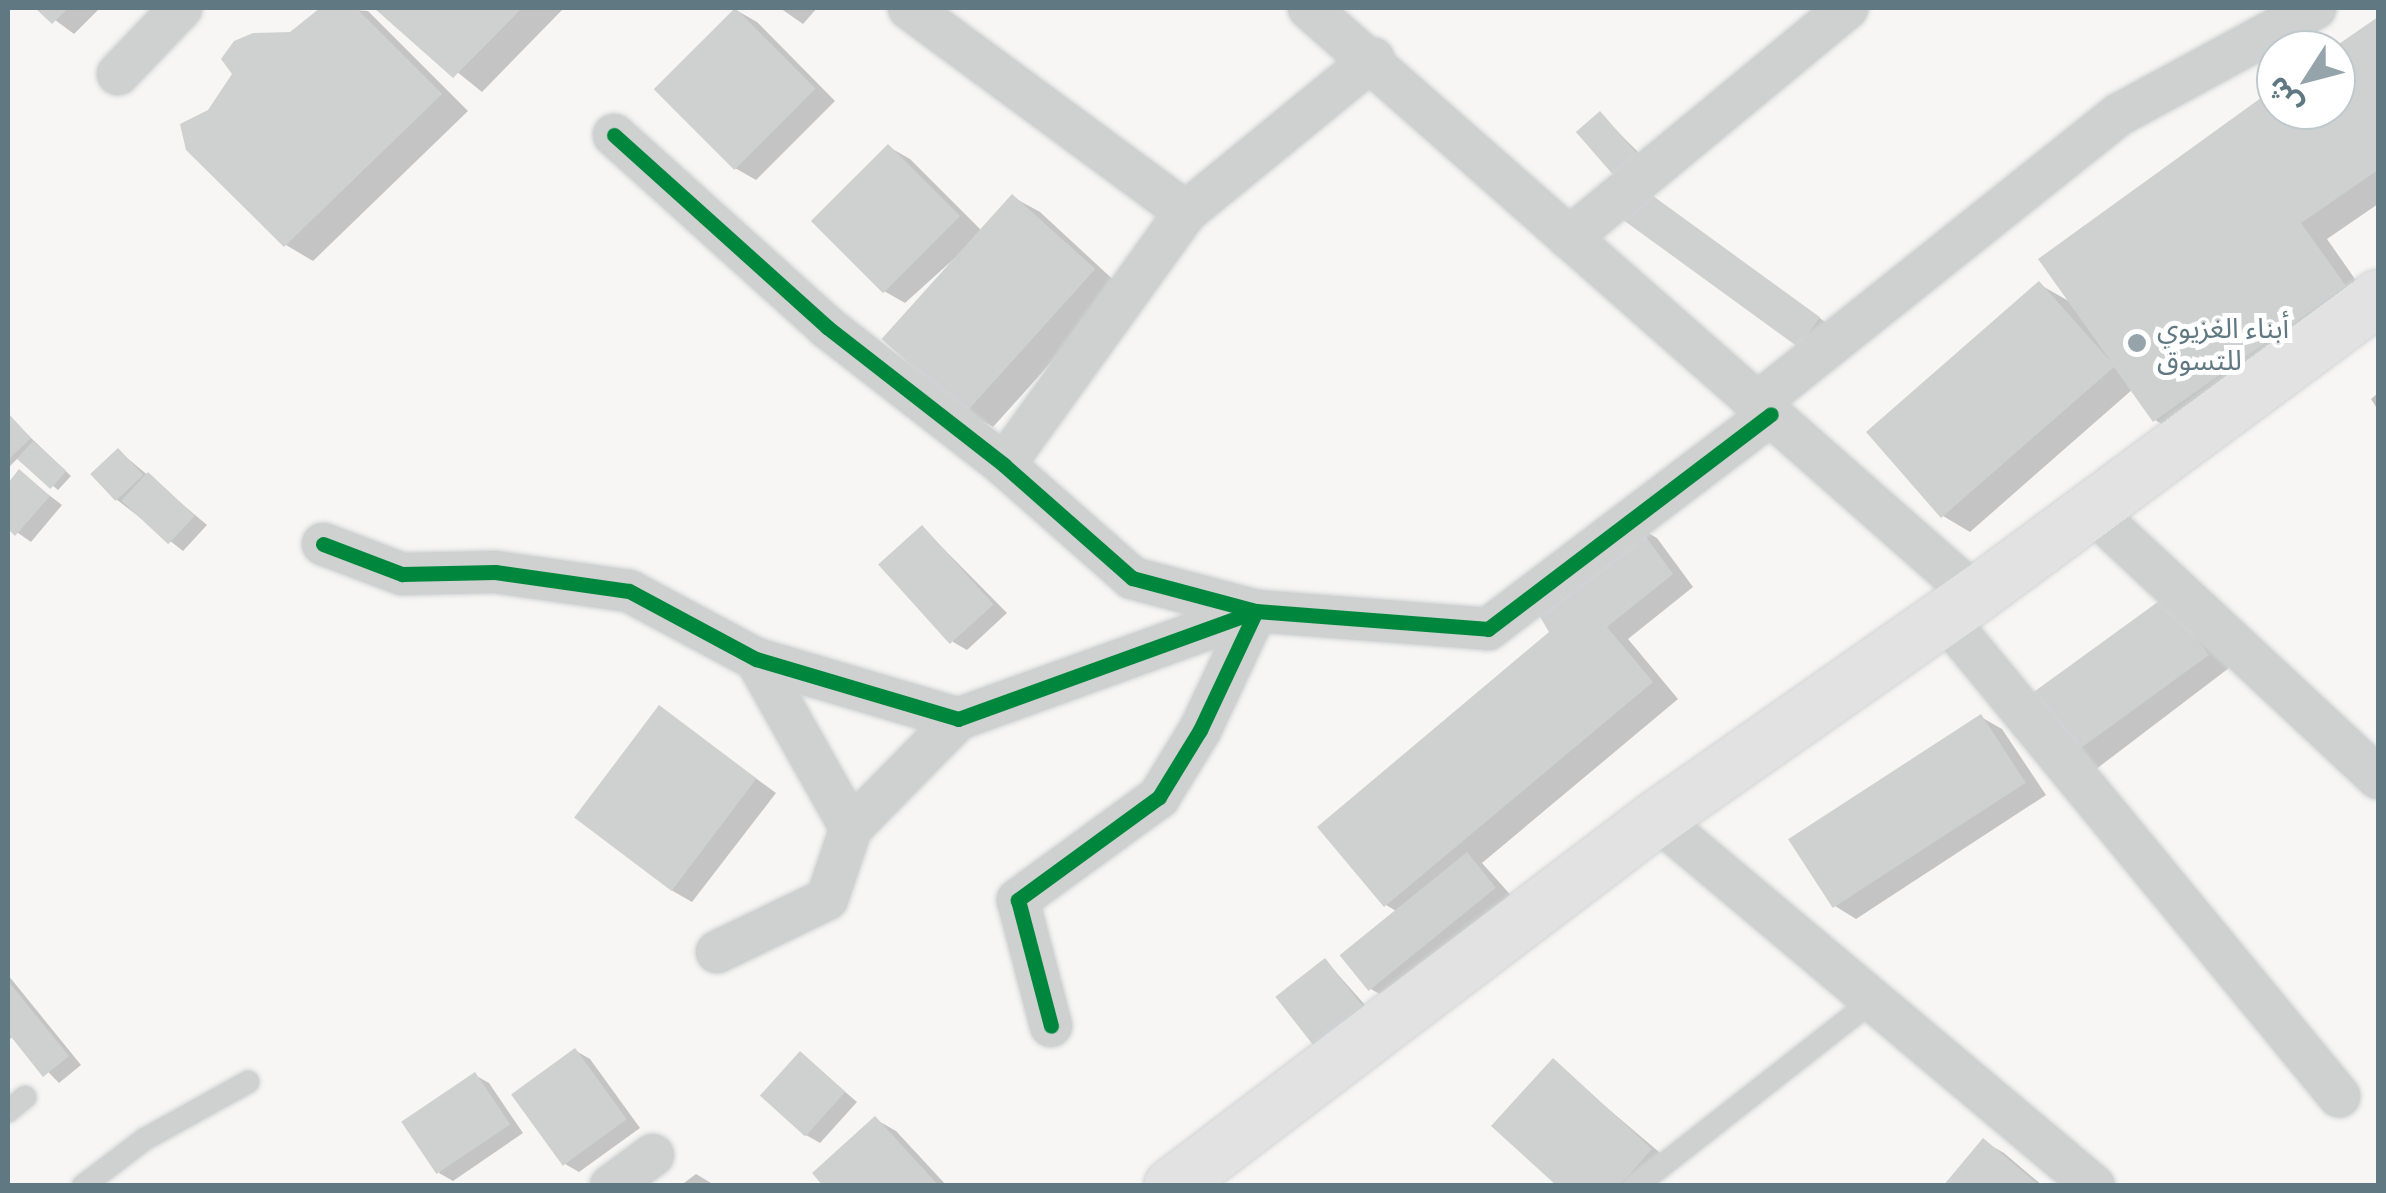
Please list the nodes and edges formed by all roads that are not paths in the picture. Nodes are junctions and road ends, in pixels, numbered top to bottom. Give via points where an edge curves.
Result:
1 (181, 8) edge
2 (909, 8) edge
3 (1309, 8) edge
4 (1847, 8) edge
5 (2314, 8) edge
6 (1373, 60) junction
7 (118, 74) dead end
8 (614, 135) dead end
9 (1186, 212) junction
10 (1569, 238) junction
11 (2378, 298) edge
12 (1765, 408) junction
13 (1004, 464) junction
14 (2091, 510) junction
15 (323, 544) dead end
16 (1960, 606) junction
17 (1256, 612) junction
18 (756, 659) junction
19 (958, 719) junction
20 (2378, 778) edge
21 (1656, 818) junction
22 (851, 828) junction
23 (716, 952) dead end
24 (1873, 1000) junction
25 (1050, 1026) dead end
26 (248, 1082) dead end
27 (2339, 1096) dead end
28 (653, 1154) dead end
29 (83, 1186) edge
30 (611, 1186) edge
31 (1171, 1186) edge
32 (1636, 1186) edge
33 (2094, 1186) edge

1 - 7 street
2 - 9 street
3 - 6 street
4 - 10 street
5 - 12 street via 2120,114
6 - 9 street
6 - 10 street
8 - 13 street via 827,327
9 - 13 street
10 - 12 street
11 - 14 main road
12 - 16 street
12 - 17 street via 1488,629
13 - 17 street via 1132,578
14 - 16 main road
14 - 20 street
15 - 18 street via 402,574 495,572 630,590
16 - 21 main road
16 - 27 street
17 - 19 street
17 - 25 street via 1200,730 1159,797 1018,900
18 - 19 street
18 - 22 street
19 - 22 street
21 - 24 street
21 - 31 main road
22 - 23 street via 827,899
24 - 32 lane
24 - 33 street
26 - 29 lane via 145,1138
28 - 30 street

